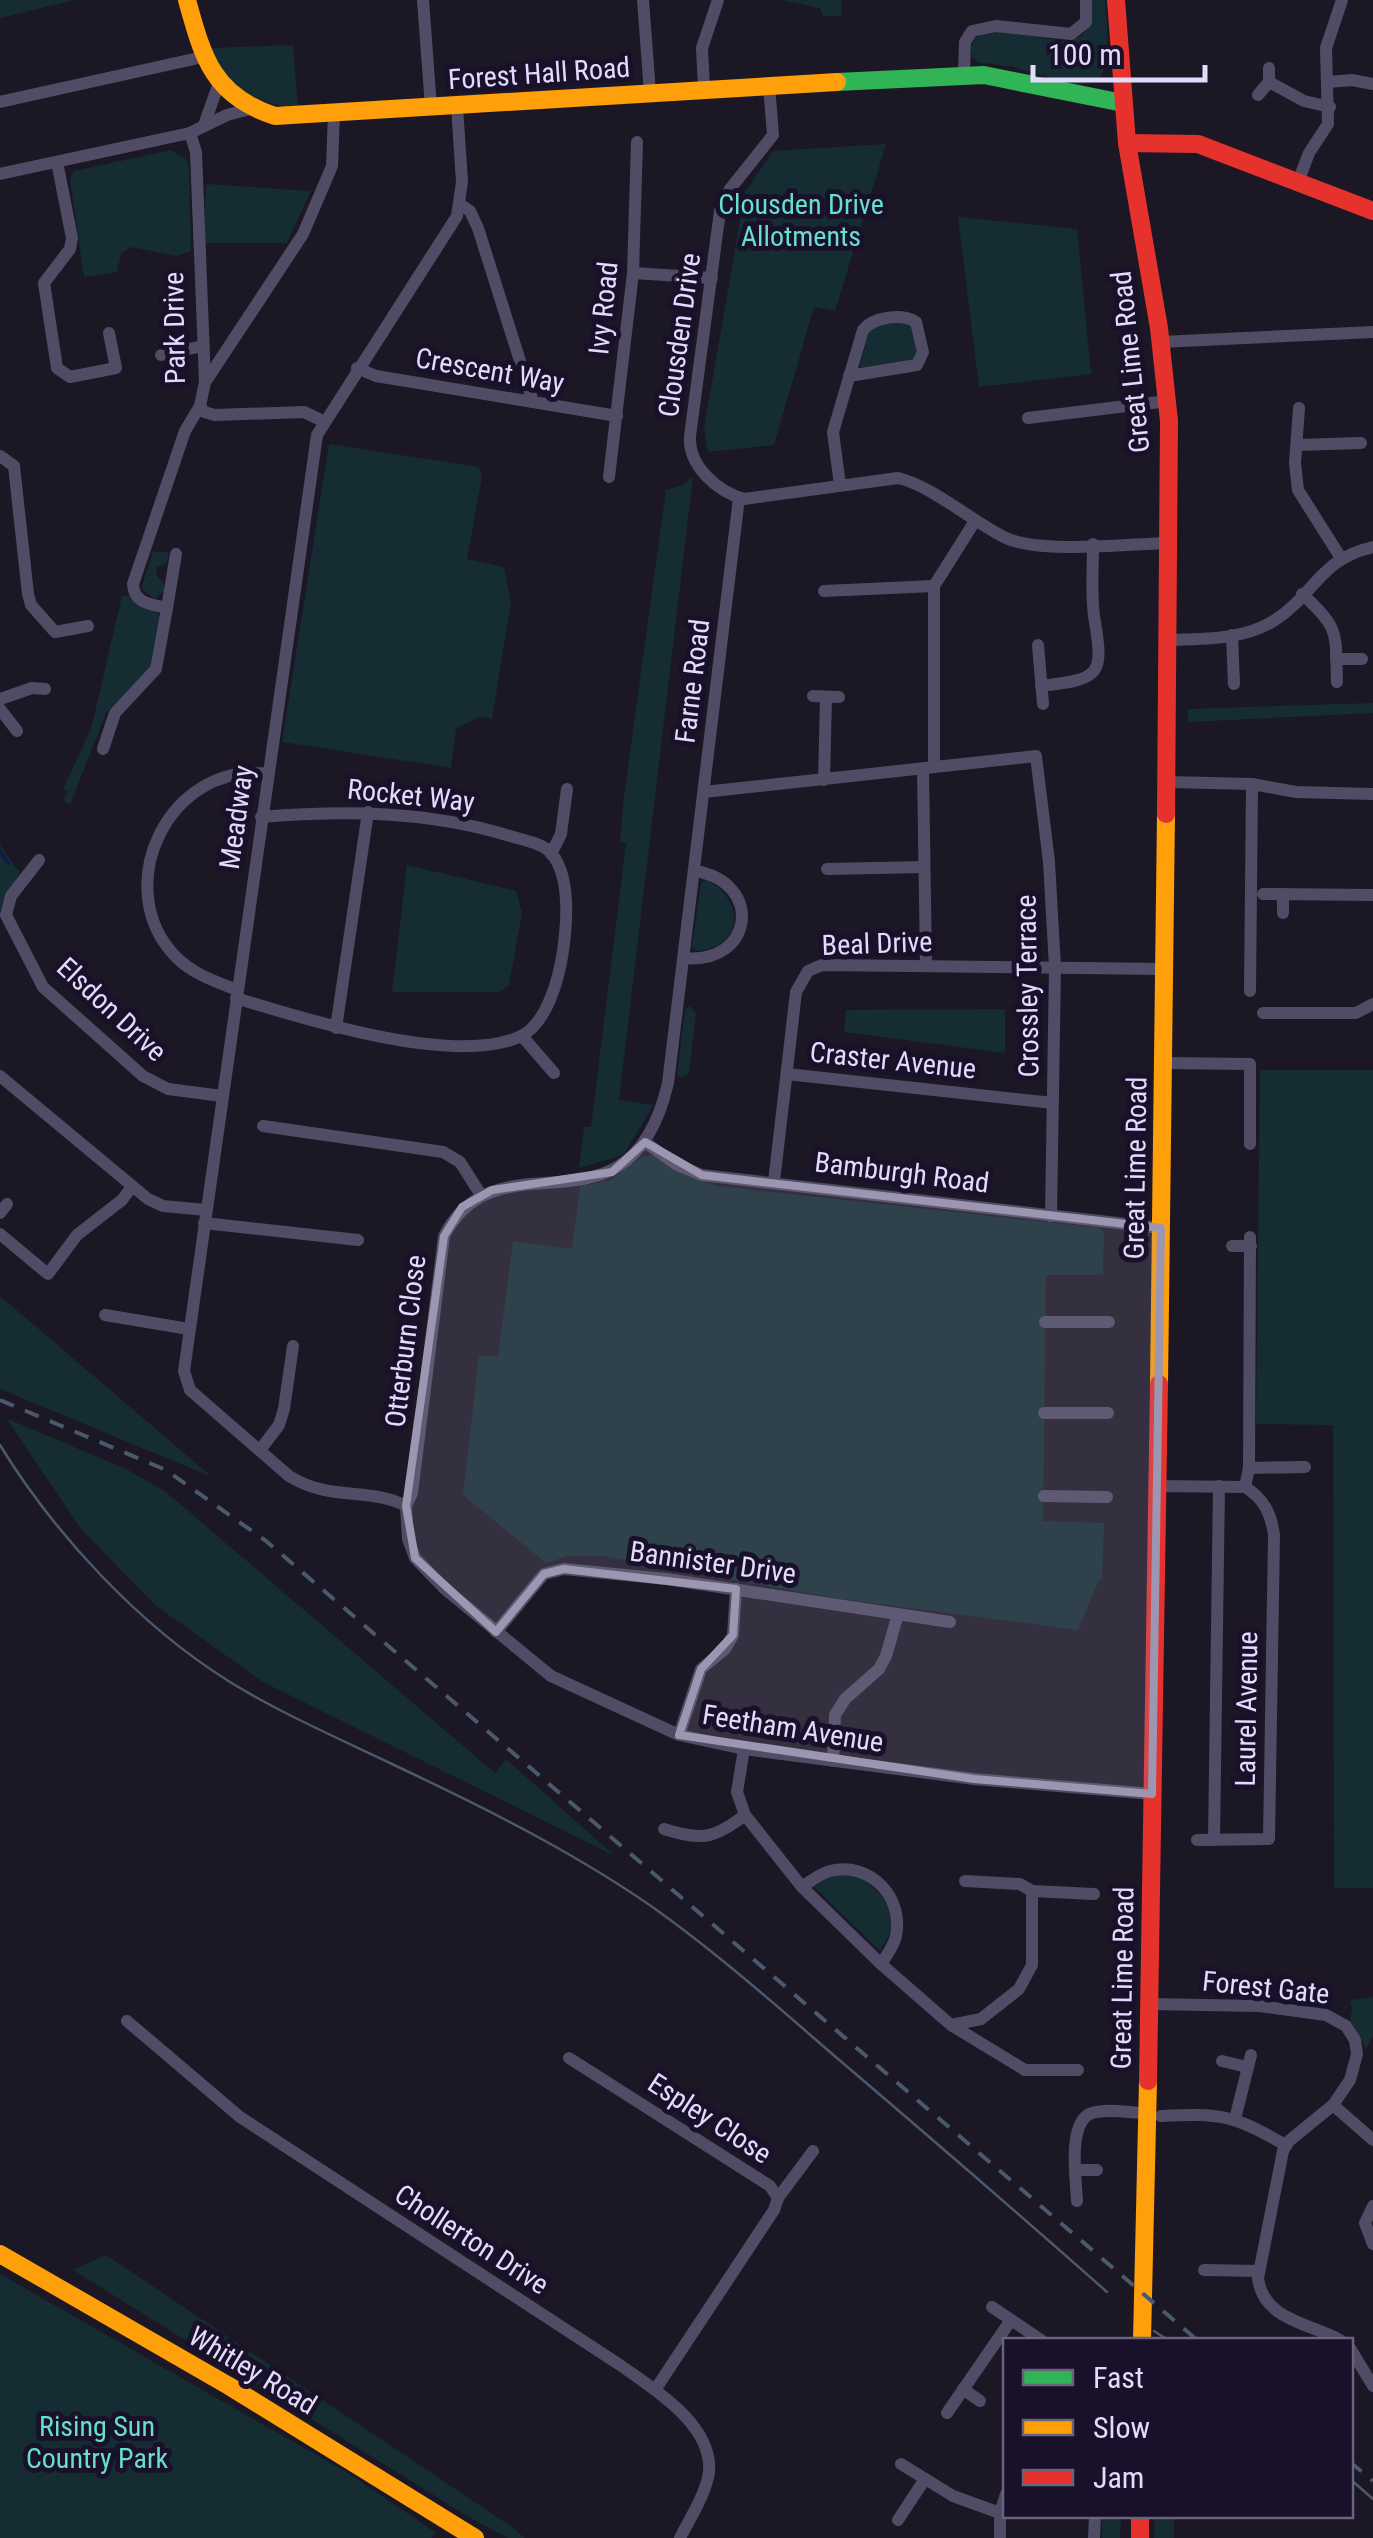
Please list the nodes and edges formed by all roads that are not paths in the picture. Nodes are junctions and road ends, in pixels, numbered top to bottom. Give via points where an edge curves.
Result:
1 (187, 0) edge
2 (423, 0) edge
3 (643, 0) edge
4 (718, 0) edge
5 (1086, 0) edge
6 (1116, 0) edge
7 (1342, 0) edge
8 (203, 57) junction
9 (1120, 66) junction
10 (964, 74) junction
11 (1328, 82) junction
12 (218, 84) junction
13 (1373, 84) edge
14 (769, 85) junction
15 (704, 89) junction
16 (650, 92) junction
17 (1258, 96) dead end
18 (1087, 98) junction
19 (0, 102) edge
20 (1123, 103) junction
21 (457, 106) junction
22 (1330, 107) junction
23 (250, 108) junction
24 (430, 108) junction
25 (334, 114) junction
26 (204, 125) junction
27 (190, 134) junction
28 (637, 142) dead end
29 (1162, 142) junction
30 (1127, 143) junction
31 (56, 162) junction
32 (0, 174) edge
33 (1132, 176) junction
34 (1298, 182) junction
35 (460, 205) junction
36 (1373, 211) edge
37 (633, 273) junction
38 (712, 278) junction
39 (1373, 332) edge
40 (109, 333) dead end
41 (1161, 342) junction
42 (203, 346) junction
43 (161, 355) dead end
44 (357, 368) junction
45 (849, 376) junction
46 (206, 382) junction
47 (1168, 401) junction
48 (533, 402) junction
49 (200, 406) junction
50 (1299, 408) dead end
51 (618, 416) junction
52 (1028, 418) dead end
53 (323, 421) junction
54 (1361, 443) dead end
55 (1298, 445) junction
56 (0, 456) edge
57 (609, 478) dead end
58 (840, 485) junction
59 (739, 498) junction
60 (975, 520) junction
61 (1168, 543) junction
62 (1093, 544) junction
63 (1373, 547) edge
64 (176, 554) dead end
65 (1341, 558) junction
66 (934, 586) junction
67 (824, 591) dead end
68 (1302, 594) junction
69 (167, 608) junction
70 (88, 626) dead end
71 (1232, 636) junction
72 (1168, 640) junction
73 (1038, 645) dead end
74 (1362, 658) dead end
75 (1336, 659) junction
76 (1337, 682) dead end
77 (1234, 684) dead end
78 (1041, 686) junction
79 (46, 689) dead end
80 (826, 697) dead end
81 (0, 698) edge
82 (1043, 704) dead end
83 (0, 709) edge
84 (17, 730) dead end
85 (103, 749) dead end
86 (928, 768) junction
87 (267, 774) junction
88 (824, 780) junction
89 (1167, 782) junction
90 (1252, 784) junction
91 (567, 789) dead end
92 (704, 792) junction
93 (1373, 794) edge
94 (368, 812) junction
95 (261, 817) junction
96 (552, 854) junction
97 (39, 860) dead end
98 (924, 867) junction
99 (827, 869) dead end
100 (695, 870) junction
101 (1263, 894) dead end
102 (1283, 894) junction
103 (1373, 895) edge
104 (1284, 913) dead end
105 (684, 958) junction
106 (926, 965) junction
107 (1055, 967) junction
108 (1164, 969) junction
109 (1250, 991) dead end
110 (236, 994) junction
111 (1286, 996) dead end
112 (1373, 1004) edge
113 (1264, 1013) dead end
114 (1286, 1013) junction
115 (336, 1028) junction
116 (522, 1036) junction
117 (1164, 1064) junction
118 (554, 1073) dead end
119 (787, 1074) junction
120 (0, 1076) edge
121 (222, 1096) junction
122 (1054, 1103) junction
123 (263, 1126) dead end
124 (645, 1142) junction
125 (1250, 1144) dead end
126 (774, 1182) junction
127 (132, 1188) junction
128 (480, 1195) junction
129 (205, 1216) junction
130 (1051, 1216) junction
131 (1161, 1228) junction
132 (0, 1234) edge
133 (358, 1240) dead end
134 (1232, 1246) dead end
135 (104, 1314) dead end
136 (1045, 1322) dead end
137 (1109, 1322) dead end
138 (189, 1329) junction
139 (293, 1346) dead end
140 (1044, 1413) dead end
141 (1108, 1414) dead end
142 (260, 1450) junction
143 (1304, 1467) dead end
144 (1249, 1468) junction
145 (1156, 1486) junction
146 (1219, 1486) junction
147 (1245, 1487) junction
148 (1044, 1496) dead end
149 (1107, 1497) dead end
150 (406, 1506) junction
151 (736, 1589) junction
152 (898, 1614) junction
153 (950, 1622) dead end
154 (496, 1632) junction
155 (679, 1734) junction
156 (744, 1749) junction
157 (833, 1761) junction
158 (1152, 1794) junction
159 (745, 1815) junction
160 (664, 1828) dead end
161 (1197, 1840) dead end
162 (1214, 1840) junction
163 (965, 1881) dead end
164 (802, 1887) junction
165 (1032, 1891) junction
166 (1094, 1894) dead end
167 (881, 1964) junction
168 (1150, 2004) junction
169 (126, 2021) dead end
170 (950, 2024) junction
171 (569, 2058) dead end
172 (1222, 2061) dead end
173 (1078, 2070) dead end
174 (1332, 2106) junction
175 (1154, 2114) junction
176 (1188, 2114) junction
177 (1235, 2118) junction
178 (1188, 2132) dead end
179 (1373, 2140) edge
180 (1285, 2146) junction
181 (813, 2151) dead end
182 (1076, 2170) junction
183 (1097, 2170) dead end
184 (778, 2198) junction
185 (1077, 2201) dead end
186 (1373, 2206) edge
187 (1373, 2244) edge
188 (1221, 2252) dead end
189 (0, 2254) edge
190 (1204, 2270) dead end
191 (1221, 2270) junction
192 (1258, 2271) junction
193 (992, 2307) dead end
194 (1011, 2320) junction
195 (1038, 2338) edge
196 (1142, 2338) edge
197 (1336, 2338) edge
198 (1353, 2353) edge
199 (1373, 2386) edge
200 (655, 2390) junction
201 (964, 2390) junction
202 (980, 2401) dead end
203 (947, 2413) dead end
204 (901, 2464) dead end
205 (925, 2479) junction
206 (1003, 2504) edge
207 (1000, 2513) junction
208 (898, 2520) dead end
209 (475, 2538) edge
210 (680, 2538) edge
211 (1000, 2538) edge

1 - 8 main road, Forest Hall Road
2 - 24 street
3 - 16 street
4 - 15 street via 702,48
5 - 10 street via 1086,22 1071,34 996,26 972,31
6 - 9 main road, Great Lime Road
7 - 11 street via 1328,38
8 - 12 main road, Forest Hall Road
8 - 19 street
9 - 18 main road
9 - 20 main road, Great Lime Road
10 - 14 main road, Forest Hall Road
10 - 18 main road, Forest Hall Road via 999,75
11 - 13 street
11 - 22 street
12 - 23 main road, Forest Hall Road
12 - 26 street
14 - 15 main road, Forest Hall Road
14 - 38 street, Clousden Drive via 773,134 724,198
15 - 16 main road, Forest Hall Road
16 - 21 main road, Forest Hall Road
17 - 22 street via 1269,75 1304,101
18 - 20 main road, Forest Hall Road
20 - 30 main road, Great Lime Road
21 - 24 main road, Forest Hall Road
21 - 35 street
22 - 34 street
23 - 25 main road, Forest Hall Road via 275,116
23 - 26 street
24 - 25 main road, Forest Hall Road
25 - 46 street via 332,166 303,234
26 - 27 street
27 - 31 street
27 - 42 street, Park Drive via 197,162
28 - 37 street, Ivy Road
29 - 30 main road
29 - 33 main road via 1142,157
29 - 34 main road via 1198,144
30 - 33 main road, Great Lime Road
31 - 32 street
31 - 40 street via 72,238 44,283 57,368 70,377 116,368
33 - 41 main road, Great Lime Road
34 - 36 main road
35 - 44 street, Meadway
35 - 48 street via 478,228
37 - 38 street
37 - 51 street, Ivy Road
38 - 59 street, Clousden Drive via 690,452 699,468
39 - 41 street
41 - 47 main road, Great Lime Road
42 - 43 street
42 - 46 street, Park Drive
44 - 48 street, Crescent Way
44 - 53 street, Meadway
45 - 45 street via 868,324 904,317 916,322 923,352 918,366
45 - 58 street via 833,432
46 - 49 street, Park Drive
47 - 52 street
47 - 61 main road, Great Lime Road
48 - 51 street, Crescent Way
49 - 53 street via 215,416 304,412
49 - 69 street, Park Drive via 185,431 133,584 141,601
50 - 55 street
51 - 57 street, Ivy Road
53 - 87 street, Meadway
54 - 55 street
55 - 65 street via 1298,490
56 - 70 street via 14,466 32,605 55,632
58 - 59 street
58 - 60 street via 906,480
59 - 92 street, Farne Road
60 - 62 street via 1027,544
60 - 66 street
61 - 62 street
61 - 72 main road, Great Lime Road
62 - 78 street via 1098,663 1082,680
63 - 65 street
64 - 69 street via 166,573
65 - 68 street
66 - 67 street
66 - 86 street
68 - 71 street via 1266,625
68 - 75 street via 1333,625
69 - 85 street via 156,669 115,713
71 - 72 street
71 - 77 street
72 - 89 main road, Great Lime Road
73 - 78 street
74 - 75 street
75 - 76 street
78 - 82 street
79 - 81 street
80 - 88 street
83 - 84 street
86 - 88 street
86 - 98 street
86 - 107 street, Crossley Terrace via 1036,756
87 - 95 street, Meadway
87 - 110 street via 227,774 200,787 157,834 151,857 150,897 164,940 188,968
88 - 92 street
89 - 90 street
89 - 108 main road, Great Lime Road
90 - 93 street
90 - 109 street
91 - 96 street
92 - 100 street, Farne Road
94 - 95 street, Rocket Way
94 - 96 street, Rocket Way via 484,828
94 - 115 street
95 - 110 street, Meadway
96 - 116 street via 564,894 560,971
97 - 121 street, Elsdon Drive via 11,896 6,915 43,986 143,1076 168,1090
98 - 99 street
98 - 106 street
100 - 105 street, Farne Road
100 - 105 street via 734,890 741,926 716,956
101 - 102 street
102 - 103 street
102 - 104 street
105 - 124 street, Farne Road via 668,1083
106 - 107 street, Beal Drive
106 - 119 street, Beal Drive via 822,964 808,970 796,992
107 - 108 street, Beal Drive
107 - 122 street, Crossley Terrace
108 - 117 main road, Great Lime Road
110 - 115 street
110 - 121 street, Meadway
111 - 114 street
112 - 114 street via 1356,1012
113 - 114 street
115 - 116 street via 466,1045
116 - 118 street
117 - 125 street via 1250,1064
117 - 131 main road, Great Lime Road
119 - 122 street, Craster Avenue
119 - 126 street, Beal Drive
120 - 127 street
121 - 129 street, Meadway
122 - 130 street, Crossley Terrace
123 - 128 street via 443,1152 460,1162
124 - 126 street, Bamburgh Road via 702,1175
124 - 128 street via 612,1172
126 - 130 street, Bamburgh Road
127 - 129 street via 164,1206
127 - 132 street via 77,1235 48,1274
128 - 150 street, Otterburn Close via 444,1236
129 - 133 street
129 - 138 street, Meadway
130 - 131 street, Bamburgh Road
131 - 145 main road, Great Lime Road
134 - 144 street via 1251,1242
135 - 138 street
136 - 137 street
138 - 142 street, Meadway via 184,1370 190,1390
139 - 142 street via 284,1408
140 - 141 street
142 - 150 street, Meadway via 320,1492
143 - 144 street
144 - 147 street
145 - 146 street
145 - 158 main road, Great Lime Road
146 - 147 street
146 - 162 street, Laurel Avenue
147 - 162 street, Laurel Avenue via 1280,1522 1269,1840
148 - 149 street
150 - 154 street, Feetham Avenue via 410,1547 420,1566
151 - 152 street, Bannister Drive
151 - 154 street, Bannister Drive via 554,1570
151 - 155 street via 734,1635 701,1669
152 - 153 street, Bannister Drive
152 - 157 street via 879,1669 835,1715
154 - 155 street, Feetham Avenue via 551,1676
155 - 156 street, Feetham Avenue
156 - 157 street, Feetham Avenue
156 - 159 street via 738,1792
157 - 158 street, Feetham Avenue
158 - 168 main road, Great Lime Road
159 - 160 street via 707,1837
159 - 164 street
161 - 162 street, Laurel Avenue
163 - 165 street via 1020,1884
164 - 167 street
164 - 167 street via 832,1870 882,1884 897,1918 896,1940
165 - 166 street
165 - 170 street via 1032,1966 1020,1989 981,2019
167 - 170 street
168 - 174 street, Forest Gate via 1258,2006 1340,2021 1355,2040 1357,2062
168 - 175 main road, Great Lime Road
169 - 200 street, Chollerton Drive via 240,2118
170 - 173 street via 1025,2070
171 - 184 street, Espley Close via 770,2186
172 - 177 street via 1249,2061
174 - 179 street
174 - 180 street, Forest Gate
175 - 176 street
175 - 182 street via 1086,2116 1076,2139
175 - 196 main road, Great Lime Road
176 - 177 street
176 - 178 street
177 - 180 street
180 - 192 street
181 - 184 street
182 - 183 street
182 - 185 street
184 - 200 street, Espley Close
186 - 187 street via 1365,2223
188 - 191 street
189 - 209 main road, Whitley Road
190 - 191 street
191 - 192 street
192 - 197 street via 1273,2310
193 - 194 street
194 - 195 street
194 - 201 street
198 - 199 street
200 - 210 street, Chollerton Drive via 693,2428 708,2462
201 - 202 street
201 - 203 street
204 - 205 street
205 - 207 street
205 - 208 street
206 - 207 street
207 - 211 street

